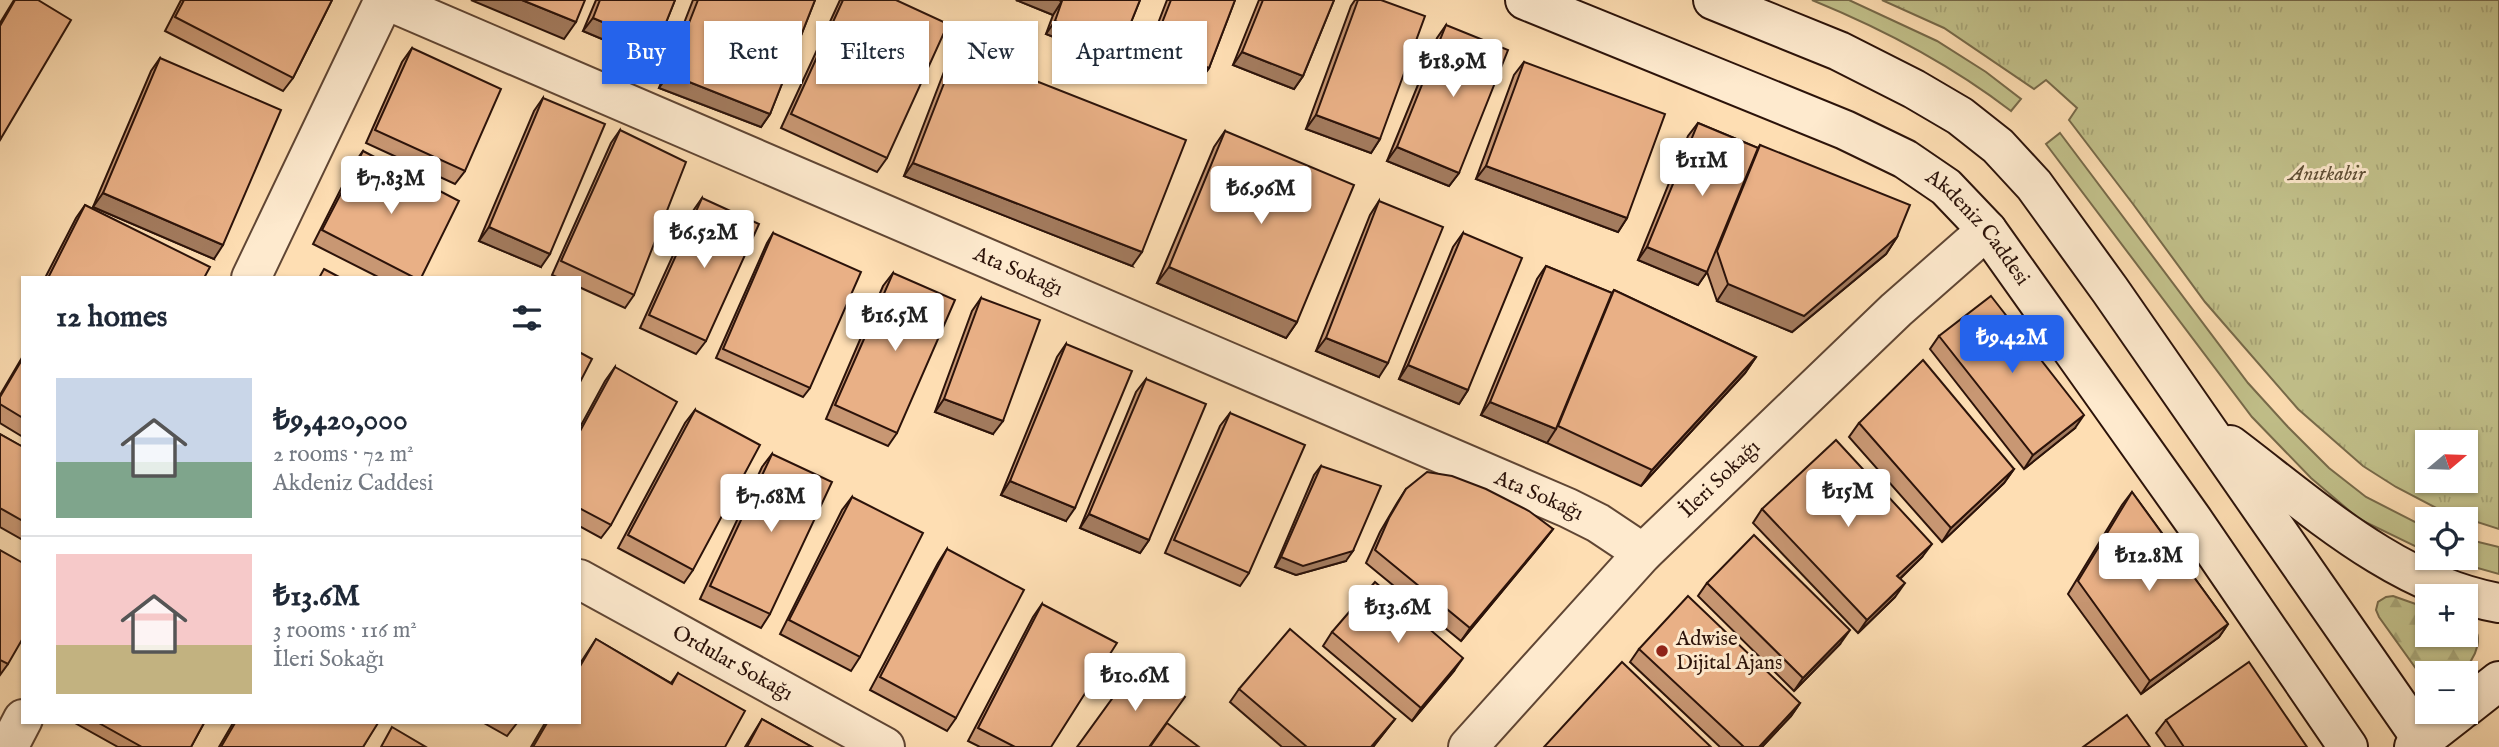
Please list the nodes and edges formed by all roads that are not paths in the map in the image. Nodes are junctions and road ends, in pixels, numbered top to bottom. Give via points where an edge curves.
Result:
1 (385, 0) edge
2 (1525, 0) edge
3 (1713, 0) edge
4 (1987, 230) junction
5 (252, 276) edge
6 (2203, 425) junction
7 (1643, 553) junction
8 (581, 580) edge
9 (2499, 603) edge
10 (2499, 681) edge
11 (2478, 698) edge
12 (2444, 724) edge
13 (2418, 744) edge
14 (885, 747) edge
15 (1468, 747) edge
16 (2348, 747) edge

1 - 5 street
1 - 7 street, Ata Sokağı via 1568,508
2 - 4 street, Akdeniz Caddesi via 1845,130 1905,159 1946,187
3 - 6 street via 1839,51 1914,89 1998,146 2034,185
4 - 7 street, İleri Sokağı via 1896,310
4 - 16 street, Akdeniz Caddesi
6 - 9 street via 2370,549 2417,577
6 - 13 street
7 - 15 street, İleri Sokağı
8 - 14 street, Ordular Sokağı
10 - 11 street
12 - 13 street

